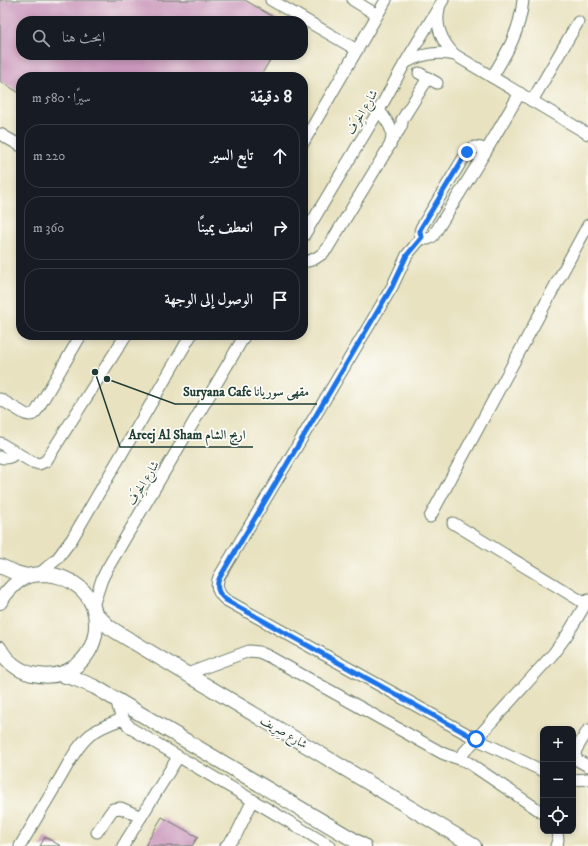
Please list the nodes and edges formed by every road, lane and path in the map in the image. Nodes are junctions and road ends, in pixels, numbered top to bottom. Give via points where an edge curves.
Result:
1 (271, 0) edge
2 (353, 0) edge
3 (386, 0) edge
4 (524, 0) edge
5 (441, 3) edge
6 (299, 16) edge
7 (377, 16) junction
8 (308, 22) edge
9 (578, 22) dead end
10 (357, 50) junction
11 (455, 55) junction
12 (404, 63) junction
13 (492, 77) junction
14 (428, 78) dead end
15 (520, 93) junction
16 (532, 101) junction
17 (379, 110) junction
18 (386, 119) junction
19 (402, 120) junction
20 (0, 134) edge
21 (308, 134) edge
22 (588, 134) edge
23 (392, 140) junction
24 (16, 143) edge
25 (588, 225) edge
26 (308, 229) edge
27 (308, 261) edge
28 (78, 340) edge
29 (123, 340) edge
30 (188, 340) edge
31 (242, 340) edge
32 (0, 399) edge
33 (0, 443) edge
34 (15, 452) junction
35 (0, 457) edge
36 (430, 517) dead end
37 (453, 523) dead end
38 (0, 566) edge
39 (33, 575) junction
40 (0, 602) edge
41 (587, 602) edge
42 (94, 610) junction
43 (0, 648) edge
44 (59, 674) junction
45 (187, 674) junction
46 (116, 700) junction
47 (123, 719) junction
48 (588, 730) edge
49 (476, 739) junction
50 (178, 757) junction
51 (459, 758) junction
52 (588, 766) edge
53 (540, 770) edge
54 (588, 779) edge
55 (576, 780) edge
56 (253, 800) junction
57 (540, 811) edge
58 (141, 817) junction
59 (97, 832) dead end
60 (557, 834) edge
61 (20, 846) edge
62 (123, 846) edge
63 (226, 846) edge
64 (330, 846) edge
65 (364, 846) edge
66 (474, 846) edge
67 (556, 846) edge

1 - 6 street
2 - 7 street
3 - 7 street
4 - 13 street via 513,40
5 - 11 street via 439,29 445,43
5 - 12 street, شارع الحِرَف
7 - 10 street
8 - 10 street
9 - 16 street
10 - 21 street
11 - 12 street via 432,53
11 - 13 street
12 - 17 street, شارع الحِرَف
13 - 15 street
14 - 19 street
15 - 16 street
15 - 49 street via 433,236 428,239 422,237 407,255 392,287 217,586 219,594 226,600
16 - 22 street
17 - 18 street
17 - 26 street, شارع الحِرَف
18 - 19 street
18 - 23 street via 391,129
19 - 23 street via 401,127
20 - 24 street
23 - 27 street via 327,249 319,257
25 - 36 street
28 - 32 street via 34,414 25,414
29 - 34 street via 46,461 39,464
30 - 39 street via 72,539 57,559
31 - 42 street, شارع الحِرَف via 107,569
33 - 34 street
34 - 35 street via 8,458
37 - 41 street
38 - 39 main road via 16,573
39 - 40 main road via 14,584
39 - 42 main road, شارع صِرِيف via 56,575 71,580 84,591
41 - 49 street via 560,645
42 - 44 main road via 96,630 93,645 85,658 73,668
42 - 45 main road, شارع صِرِيف via 120,634
43 - 44 main road via 12,664 26,673 43,676
44 - 46 main road via 90,685
45 - 51 street via 249,651 259,652 442,754
45 - 66 main road, شارع صِرِيف
46 - 47 street
46 - 65 main road
47 - 50 street via 132,729
47 - 61 street via 112,722 83,742
48 - 52 street via 575,755 577,760
49 - 51 street
49 - 53 street
50 - 56 street
50 - 58 street
51 - 57 street
54 - 55 street
56 - 63 street via 236,835
56 - 64 street
58 - 59 street via 121,808 113,809
58 - 62 street
60 - 67 street

